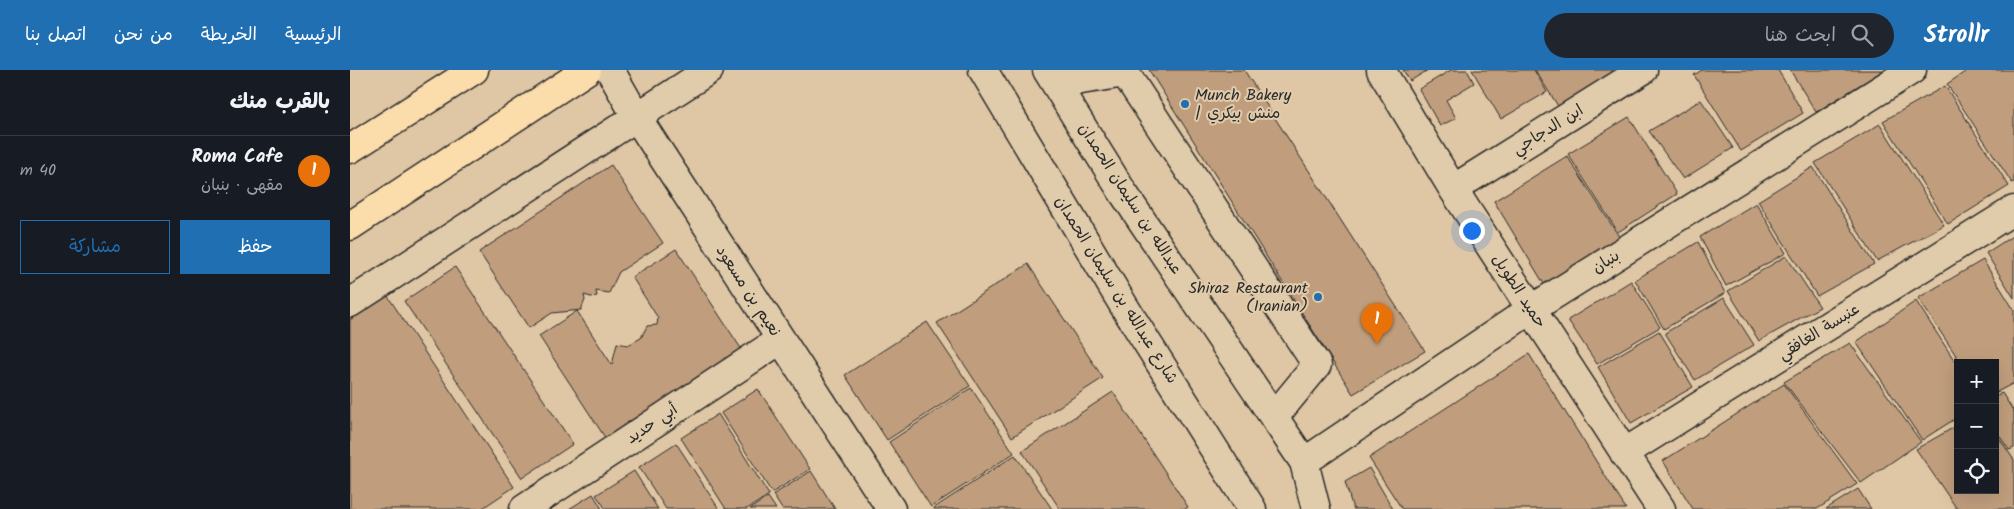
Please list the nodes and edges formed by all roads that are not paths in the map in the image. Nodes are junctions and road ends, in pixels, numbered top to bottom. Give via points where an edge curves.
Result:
1 (474, 70) edge
2 (587, 70) edge
3 (610, 70) edge
4 (709, 70) edge
5 (983, 70) edge
6 (1381, 70) edge
7 (1643, 70) edge
8 (1912, 70) edge
9 (1051, 77) edge
10 (636, 116) junction
11 (350, 149) edge
12 (1453, 189) junction
13 (2014, 210) edge
14 (350, 226) edge
15 (350, 304) edge
16 (1530, 310) junction
17 (780, 340) junction
18 (1274, 417) junction
19 (1624, 453) junction
20 (1304, 462) junction
21 (1249, 507) edge
22 (524, 509) edge
23 (891, 509) edge
24 (1316, 509) edge
25 (1661, 509) edge

1 - 11 main road
2 - 14 main road
3 - 10 street, نعيم بن مسعود
4 - 10 street
5 - 21 street, شارع عبدالله بن سليمان الحمدان
6 - 12 street, حميد الطويل
7 - 12 street, ابن الدجاجي
8 - 16 street, بنبان
9 - 18 street, عبدالله بن سليمان الحمدان via 1122,191
9 - 18 street via 1125,73 1317,365
10 - 15 street
10 - 17 street, نعيم بن مسعود
12 - 16 street, حميد الطويل
13 - 19 street, عنبسة الغافقي
16 - 19 street, حميد الطويل
16 - 20 street, بنبان
17 - 22 street, أبي حديد
17 - 23 street, نعيم بن مسعود
18 - 20 street, عبدالله بن سليمان الحمدان
19 - 25 street, حميد الطويل
20 - 24 street, عبدالله بن سليمان الحمدان

